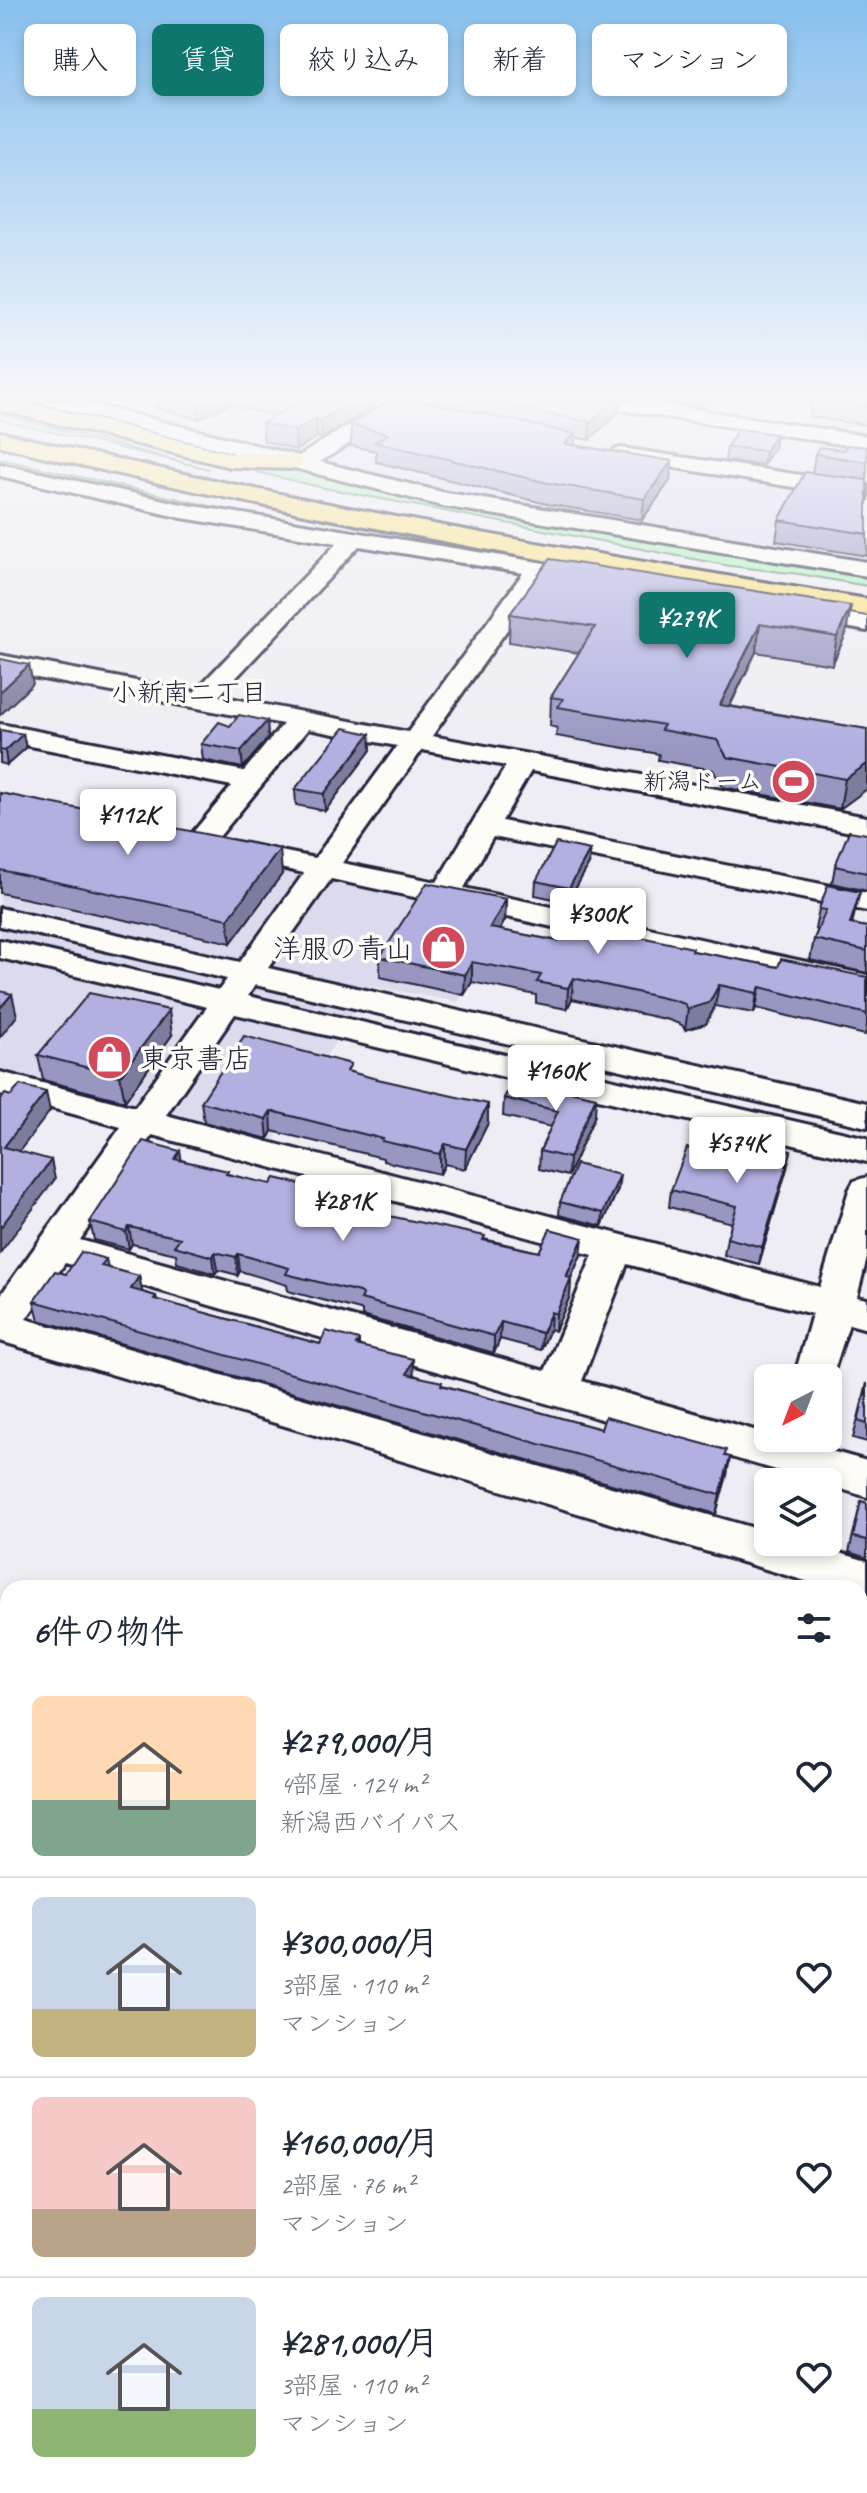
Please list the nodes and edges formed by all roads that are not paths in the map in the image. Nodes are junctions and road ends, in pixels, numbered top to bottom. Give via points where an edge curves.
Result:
1 (219, 517) edge
2 (314, 517) edge
3 (352, 517) edge
4 (412, 517) edge
5 (444, 517) edge
6 (544, 517) edge
7 (454, 538) junction
8 (351, 541) junction
9 (613, 553) junction
10 (539, 568) junction
11 (867, 569) edge
12 (867, 594) edge
13 (867, 607) edge
14 (867, 624) edge
15 (0, 663) edge
16 (200, 701) junction
17 (301, 720) junction
18 (0, 732) edge
19 (417, 740) junction
20 (523, 760) junction
21 (250, 781) junction
22 (483, 826) junction
23 (867, 826) edge
24 (168, 837) edge
25 (199, 843) junction
26 (323, 869) junction
27 (446, 893) junction
28 (867, 902) edge
29 (0, 917) edge
30 (0, 949) edge
31 (248, 974) junction
32 (867, 985) edge
33 (227, 1002) junction
34 (0, 1084) edge
35 (867, 1115) edge
36 (143, 1123) junction
37 (867, 1150) edge
38 (867, 1190) edge
39 (56, 1246) junction
40 (615, 1246) junction
41 (851, 1310) edge
42 (0, 1326) edge
43 (822, 1364) edge
44 (558, 1390) junction
45 (790, 1459) edge
46 (867, 1479) edge
47 (754, 1531) edge
48 (813, 1556) edge
49 (867, 1580) edge

1 - 8 street
2 - 7 highway
3 - 7 highway
4 - 9 highway
5 - 9 highway
6 - 11 street
7 - 13 highway
8 - 10 street
8 - 16 street
9 - 12 highway
10 - 14 street
10 - 19 street
15 - 16 street
16 - 17 street
17 - 19 street
17 - 21 street
18 - 21 street
19 - 20 street
19 - 26 street
20 - 22 street
20 - 23 street
21 - 25 street
22 - 27 street
22 - 28 street
24 - 25 street
25 - 26 street
26 - 27 street
26 - 31 street
27 - 32 street
29 - 31 street
30 - 33 street
31 - 33 street
31 - 35 street
33 - 36 street
33 - 37 street
34 - 36 street
36 - 39 street
36 - 40 street
38 - 41 street
39 - 42 street
39 - 44 street
40 - 41 street
40 - 44 street
41 - 43 street
42 - 47 street
44 - 45 street
45 - 46 street
48 - 49 street

